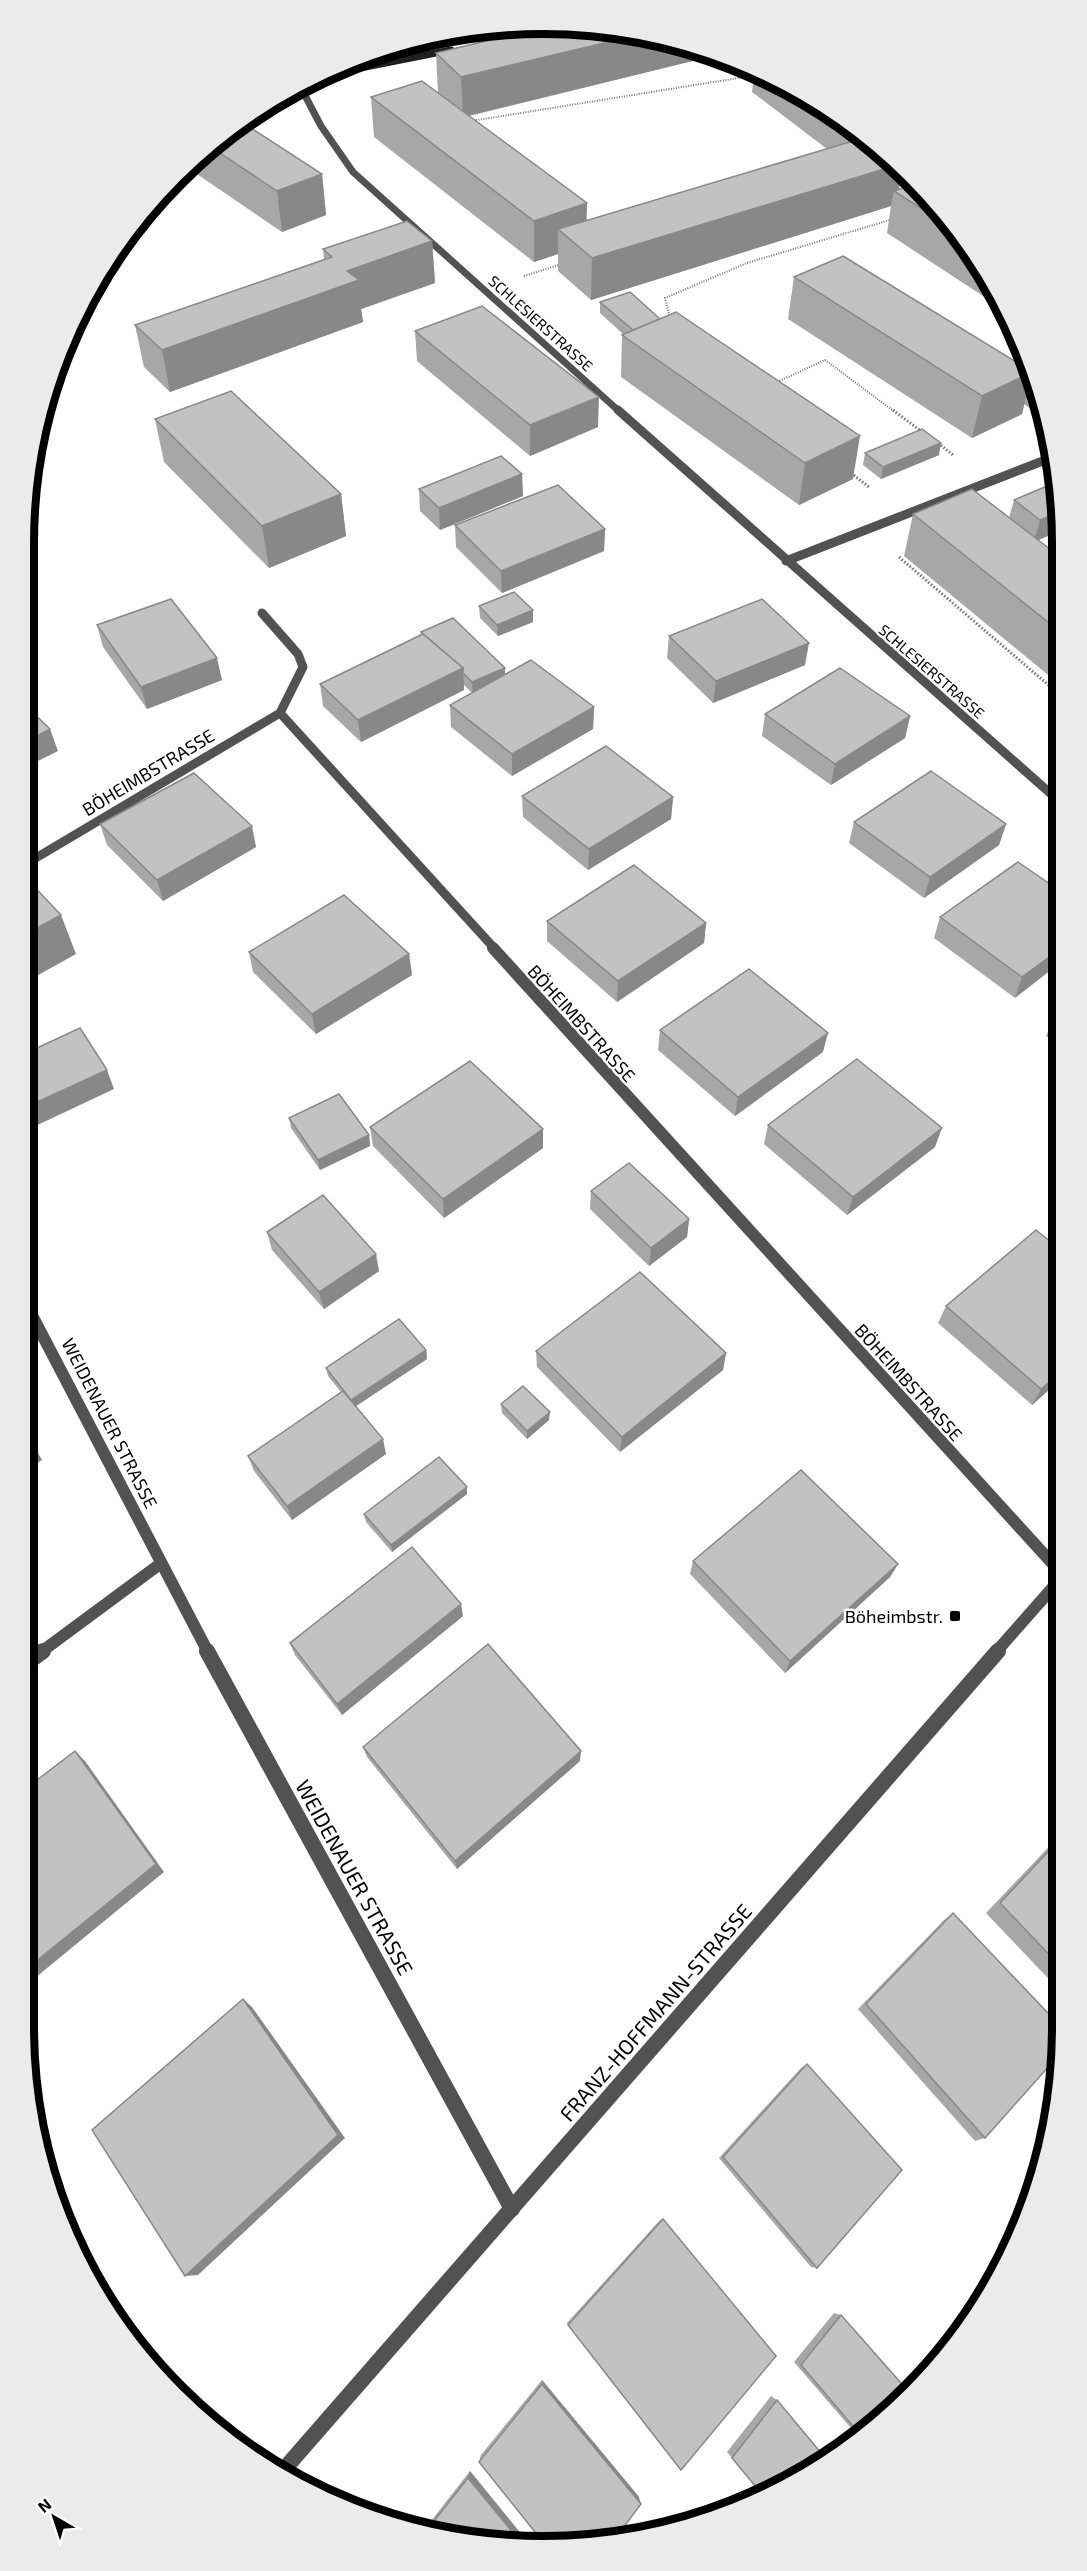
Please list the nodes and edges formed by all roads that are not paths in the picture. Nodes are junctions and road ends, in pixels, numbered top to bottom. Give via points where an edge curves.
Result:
1 (464, 48) edge
2 (365, 67) edge
3 (304, 94) edge
4 (1045, 460) edge
5 (786, 561) junction
6 (262, 613) dead end
7 (280, 713) junction
8 (1052, 795) edge
9 (34, 859) edge
10 (34, 1319) edge
11 (160, 1564) junction
12 (1052, 1564) edge
13 (1052, 1587) edge
14 (34, 1658) edge
15 (512, 2209) junction
16 (287, 2467) edge

1 - 2 street
3 - 5 street, SCHLESIERSTRASSE via 353,172
4 - 5 street
5 - 8 street, SCHLESIERSTRASSE
6 - 7 street via 298,654 303,668
7 - 9 street, BÖHEIMBSTRASSE
7 - 12 street, BÖHEIMBSTRASSE
10 - 11 street, WEIDENAUER STRASSE
11 - 14 street
11 - 15 street, WEIDENAUER STRASSE
13 - 15 street, FRANZ-HOFFMANN-STRASSE
15 - 16 street, FRANZ-HOFFMANN-STRASSE

